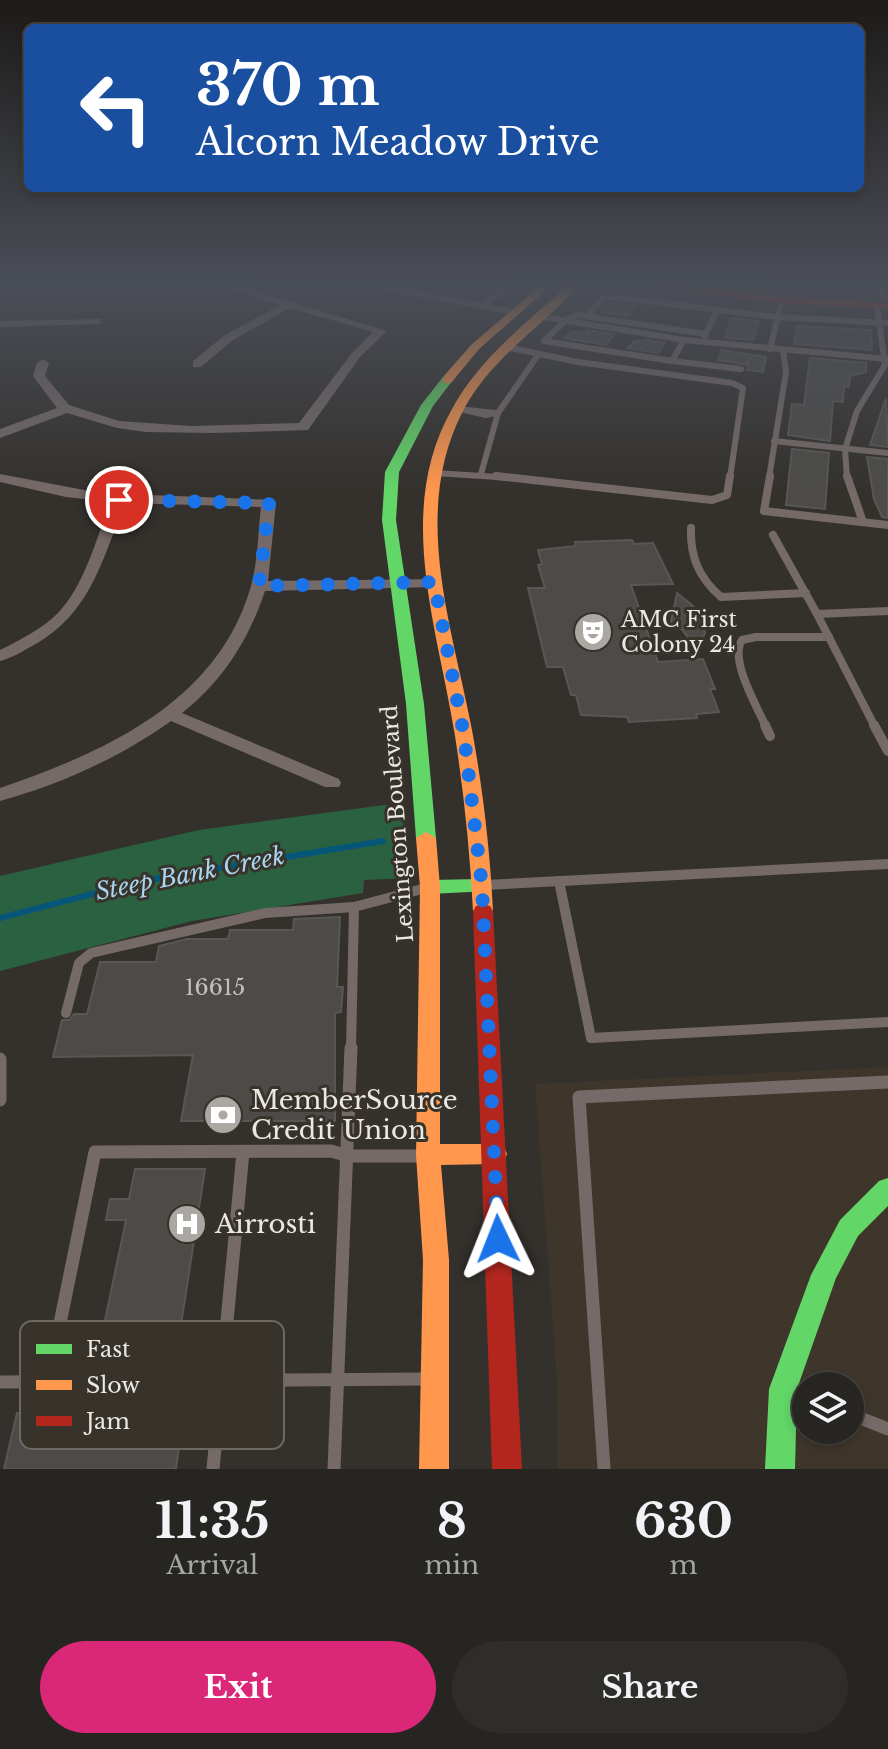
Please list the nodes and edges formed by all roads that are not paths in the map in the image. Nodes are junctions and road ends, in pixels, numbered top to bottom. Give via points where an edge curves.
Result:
1 (207, 354) edge
2 (358, 354) edge
3 (470, 354) edge
4 (501, 354) edge
5 (532, 354) edge
6 (624, 354) edge
7 (676, 354) edge
8 (783, 354) edge
9 (856, 354) edge
10 (538, 355) junction
11 (886, 355) edge
12 (672, 361) junction
13 (43, 363) dead end
14 (197, 364) dead end
15 (741, 369) dead end
16 (427, 405) junction
17 (65, 409) junction
18 (462, 410) junction
19 (496, 413) junction
20 (0, 434) edge
21 (774, 441) junction
22 (845, 449) junction
23 (888, 453) edge
24 (435, 473) junction
25 (481, 474) junction
26 (0, 478) edge
27 (119, 500) junction
28 (863, 522) junction
29 (888, 525) edge
30 (691, 528) dead end
31 (773, 535) dead end
32 (434, 582) junction
33 (397, 584) junction
34 (259, 586) junction
35 (806, 593) junction
36 (888, 611) edge
37 (817, 614) junction
38 (829, 637) junction
39 (0, 656) edge
40 (168, 713) junction
41 (770, 736) dead end
42 (888, 751) edge
43 (332, 783) dead end
44 (0, 795) edge
45 (888, 864) edge
46 (559, 881) junction
47 (482, 886) junction
48 (430, 887) junction
49 (354, 907) junction
50 (66, 1013) dead end
51 (888, 1022) edge
52 (0, 1059) edge
53 (888, 1082) edge
54 (0, 1100) edge
55 (243, 1152) junction
56 (495, 1154) junction
57 (428, 1155) junction
58 (349, 1156) junction
59 (888, 1189) edge
60 (60, 1321) edge
61 (227, 1321) edge
62 (433, 1379) junction
63 (284, 1380) edge
64 (338, 1380) junction
65 (864, 1420) edge
66 (888, 1429) edge
67 (215, 1449) edge
68 (213, 1469) edge
69 (334, 1469) edge
70 (434, 1469) edge
71 (507, 1469) edge
72 (604, 1469) edge
73 (780, 1469) edge

1 - 14 street
2 - 17 street via 303,427 162,430 111,424
3 - 16 main road, Lexington Boulevard
4 - 18 main road
5 - 10 lane
6 - 12 lane
7 - 12 lane
8 - 21 lane via 786,372
9 - 11 lane
10 - 19 lane
10 - 25 lane via 743,388 727,495 712,500
11 - 22 lane via 850,426
12 - 15 lane
13 - 17 street via 39,376
16 - 18 main road
16 - 33 main road, Lexington Boulevard via 392,472 389,520
17 - 20 street
18 - 19 lane
18 - 24 main road
19 - 25 lane
21 - 22 lane
21 - 28 lane via 764,511
22 - 23 lane
22 - 28 lane via 847,481
24 - 25 lane
24 - 32 main road via 430,497
26 - 27 street
27 - 34 street via 269,503
27 - 39 street via 65,615
28 - 29 lane
30 - 35 lane via 693,559 707,585 721,597
31 - 35 lane
32 - 33 street
32 - 47 main road via 464,735
33 - 34 street
33 - 48 main road, Lexington Boulevard via 415,704
34 - 40 street via 223,663
35 - 37 lane
36 - 37 lane
37 - 38 lane
38 - 41 lane via 756,637 742,640 737,648
38 - 42 lane
40 - 43 street
40 - 44 street via 92,758
45 - 46 lane
46 - 47 lane
46 - 51 lane via 591,1038
47 - 48 main road
47 - 56 main road
48 - 49 lane
48 - 57 main road, Lexington Boulevard
49 - 50 lane via 265,913 91,953 79,963
49 - 58 lane
52 - 54 lane
53 - 72 lane via 579,1097
55 - 58 lane via 331,1151
55 - 60 lane via 95,1152
55 - 61 lane
56 - 57 main road
56 - 71 main road
57 - 58 lane
57 - 62 main road, Lexington Boulevard via 436,1260
58 - 64 lane
59 - 73 main road via 849,1228 827,1267 788,1391
62 - 64 lane
62 - 70 main road, Lexington Boulevard
63 - 64 lane
64 - 69 lane
65 - 66 lane
67 - 68 lane

